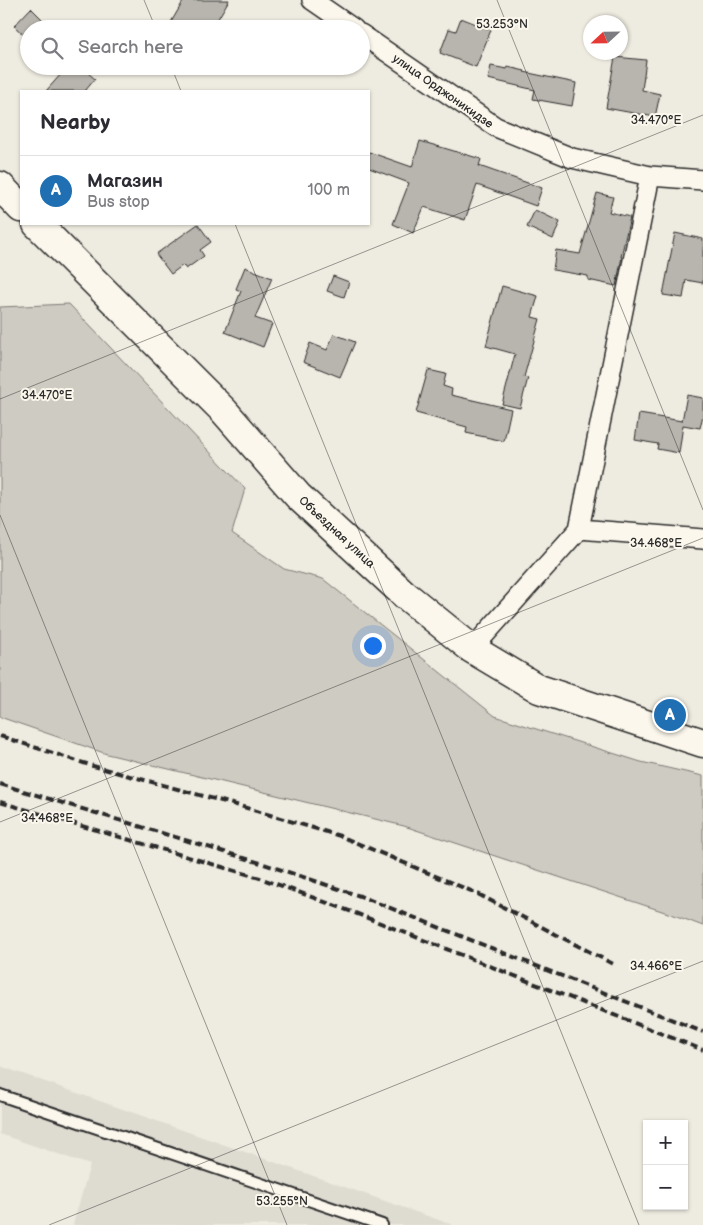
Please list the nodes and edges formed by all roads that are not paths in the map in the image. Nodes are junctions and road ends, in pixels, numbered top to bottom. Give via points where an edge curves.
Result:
1 (312, 0) edge
2 (341, 20) edge
3 (370, 40) edge
4 (650, 176) junction
5 (703, 180) edge
6 (0, 186) edge
7 (20, 207) edge
8 (38, 225) edge
9 (579, 529) junction
10 (703, 539) edge
11 (472, 650) junction
12 (703, 743) edge
13 (0, 1095) edge
14 (382, 1225) edge

1 - 2 street
3 - 4 street, улица Орджоникидзе via 496,127 572,158
4 - 5 street, улица Орджоникидзе
4 - 9 street
6 - 7 street
8 - 11 street, Объездная улица via 224,411 298,496 404,594
9 - 10 street
9 - 11 street
11 - 12 street, Объездная улица via 539,689
13 - 14 lane

